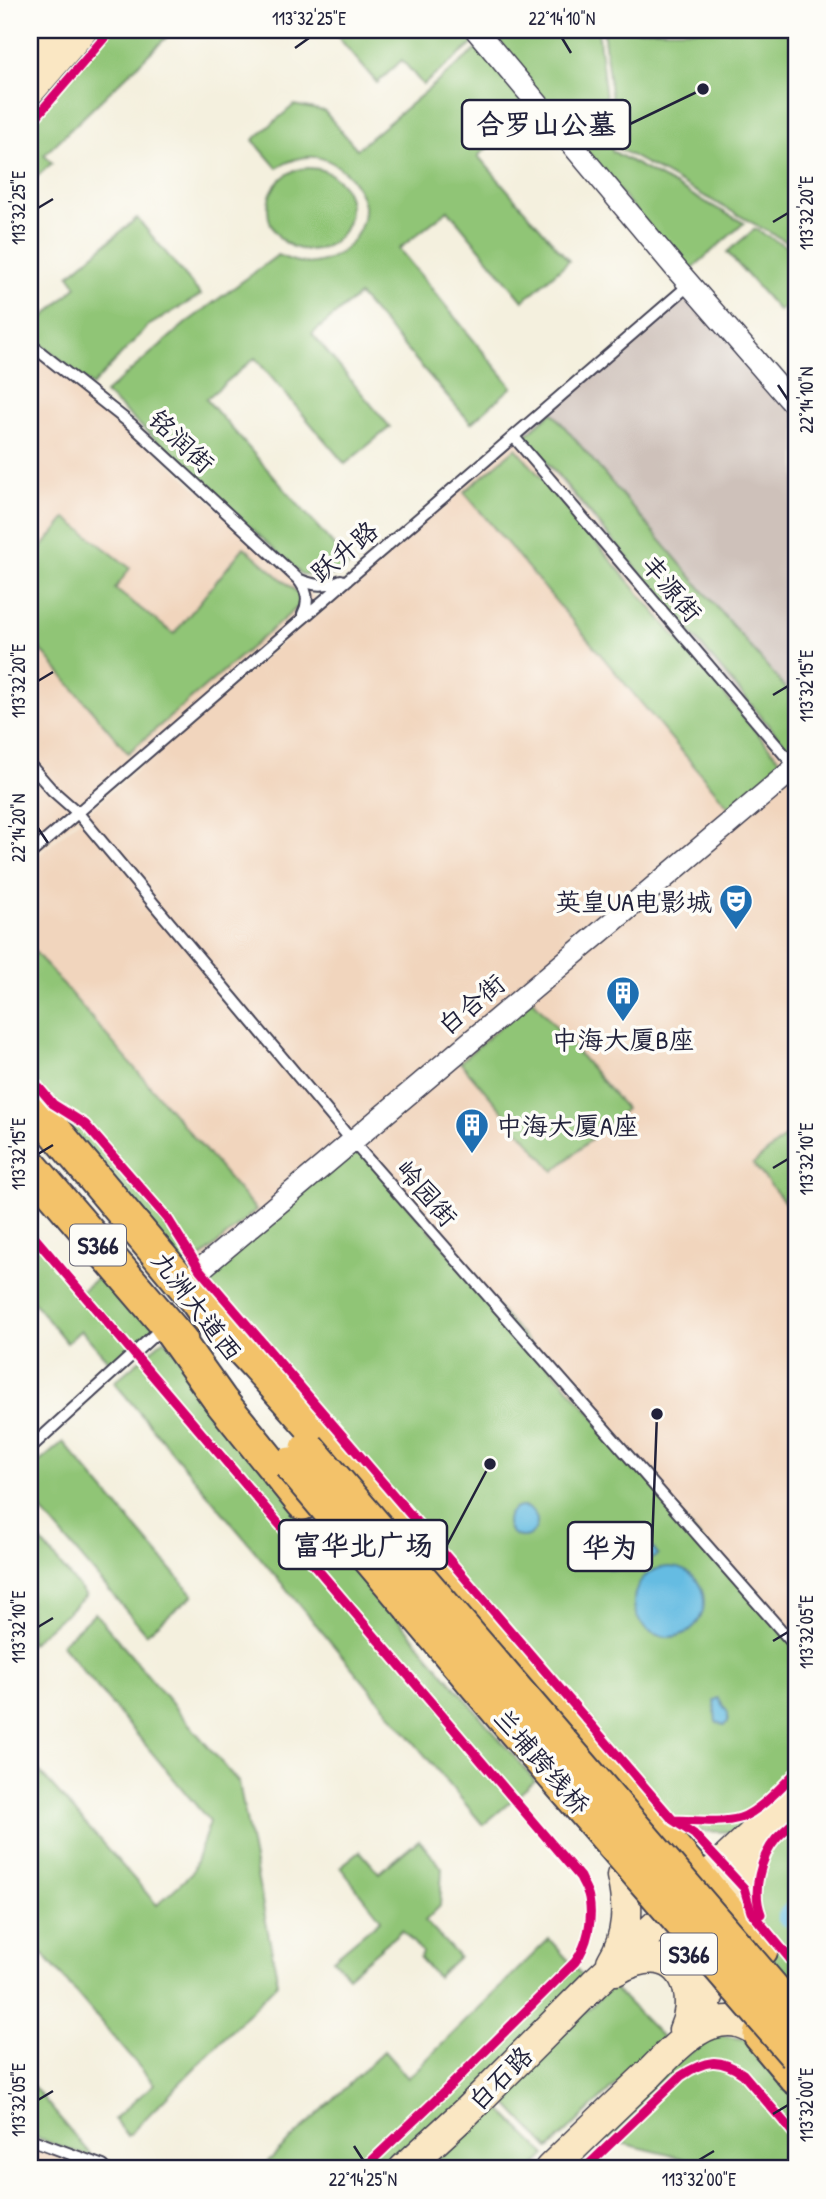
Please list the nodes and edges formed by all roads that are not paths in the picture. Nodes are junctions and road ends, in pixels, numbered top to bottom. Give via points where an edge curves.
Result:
1 (48, 30) edge
2 (82, 30) edge
3 (476, 30) edge
4 (30, 37) edge
5 (30, 54) edge
6 (30, 90) edge
7 (689, 285) junction
8 (30, 344) edge
9 (796, 407) edge
10 (514, 437) junction
11 (350, 576) junction
12 (298, 579) junction
13 (297, 622) junction
14 (30, 765) edge
15 (796, 767) edge
16 (78, 812) junction
17 (30, 854) edge
18 (30, 1101) edge
19 (352, 1141) junction
20 (30, 1165) edge
21 (190, 1292) junction
22 (166, 1324) junction
23 (30, 1448) edge
24 (299, 1456) junction
25 (796, 1647) edge
26 (796, 1794) edge
27 (638, 1806) junction
28 (661, 1832) junction
29 (757, 1832) junction
30 (595, 1844) junction
31 (622, 1876) junction
32 (698, 1905) junction
33 (762, 1951) junction
34 (704, 1971) junction
35 (594, 1984) junction
36 (796, 1991) edge
37 (796, 2001) edge
38 (796, 2016) edge
39 (773, 2044) edge
40 (665, 2059) junction
41 (796, 2078) edge
42 (30, 2139) edge
43 (106, 2169) edge
44 (404, 2169) edge
45 (551, 2169) edge

1 - 4 lane
1 - 5 main road
2 - 6 main road
3 - 7 street
7 - 9 street
7 - 10 lane, 跃升路
8 - 12 lane, 铭润街 via 131,424
10 - 11 lane, 跃升路
10 - 15 lane, 丰源街
11 - 12 lane via 324,586
11 - 13 lane, 跃升路
12 - 13 lane via 307,596
13 - 16 lane, 跃升路
14 - 16 lane, 岭园街
15 - 19 street, 白合街
16 - 17 lane, 跃升路
16 - 19 lane, 岭园街
18 - 21 main road, 九洲大道西 / S366
19 - 21 street, 白合街
19 - 25 lane, 岭园街
20 - 22 main road, 九洲大道西 / S366
21 - 24 main road, 九洲大道西
21 - 27 main road, S366
22 - 23 lane
22 - 24 main road, 九洲大道西 via 230,1393
22 - 30 main road, S366 via 279,1474
24 - 38 main road, 兰埔跨线桥, bridge
24 - 39 main road, 兰埔跨线桥, bridge via 515,1731
26 - 29 main road
27 - 28 main road, S366
27 - 30 main road via 644,1828 637,1842 617,1851
28 - 29 main road via 685,1848 710,1853
28 - 32 main road, S366
29 - 32 main road
29 - 33 main road via 741,1864 740,1902
30 - 31 main road, S366
31 - 32 main road, S366
31 - 35 main road via 628,1913 622,1941
32 - 33 main road, S366
32 - 34 main road, S366
32 - 34 main road
32 - 35 main road via 638,1944
33 - 36 main road, S366
34 - 39 main road, S366
34 - 40 main road via 709,1998 698,2020
35 - 40 main road via 621,1967 644,1960 657,1958 678,1969 690,1989 691,2011
35 - 44 main road, 白石路
37 - 39 main road via 782,2001 767,2011 764,2027
39 - 40 main road via 743,2023 709,2024
39 - 41 main road, S366
40 - 45 main road
42 - 43 lane

